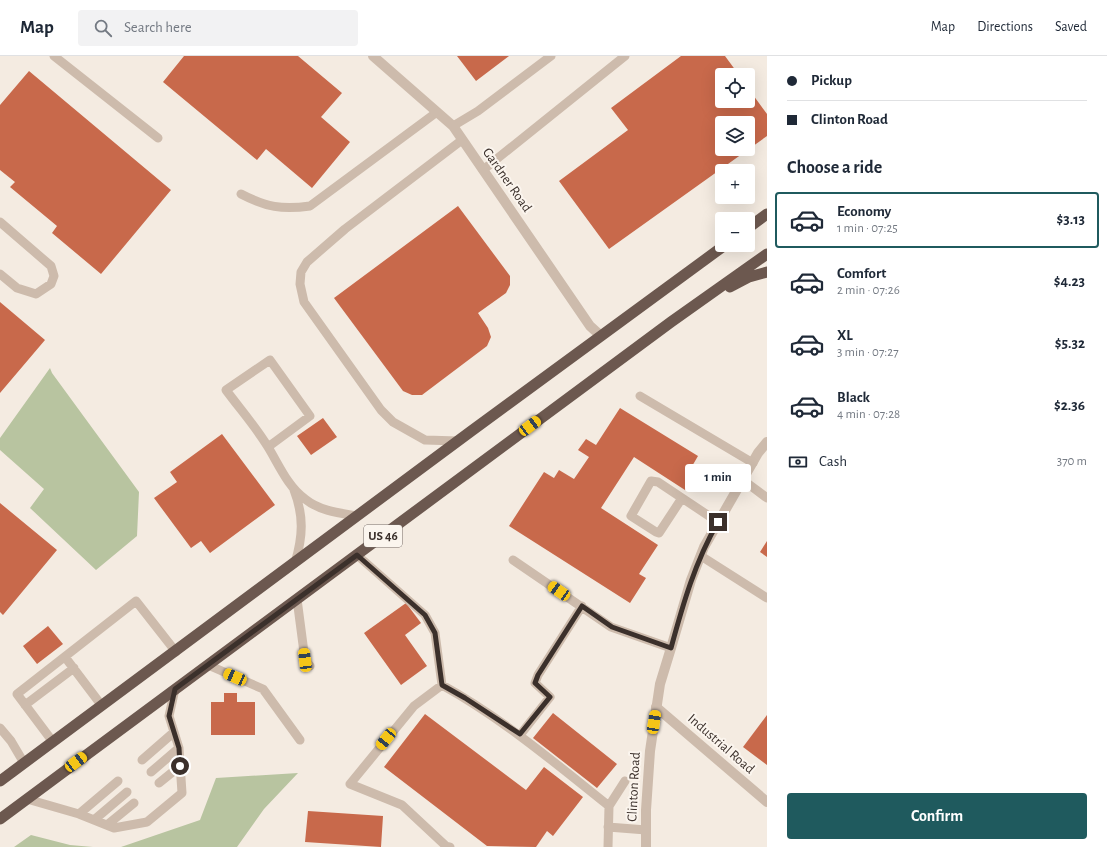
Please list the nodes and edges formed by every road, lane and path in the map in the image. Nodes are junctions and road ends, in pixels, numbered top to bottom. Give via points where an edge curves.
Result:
1 (54, 56) edge
2 (373, 56) edge
3 (551, 56) edge
4 (625, 56) edge
5 (437, 112) junction
6 (453, 126) junction
7 (158, 138) dead end
8 (462, 140) junction
9 (483, 170) junction
10 (241, 194) dead end
11 (767, 214) edge
12 (0, 222) edge
13 (755, 223) edge
14 (715, 252) edge
15 (767, 254) edge
16 (767, 272) edge
17 (0, 274) edge
18 (671, 322) junction
19 (601, 336) junction
20 (640, 396) dead end
21 (458, 441) junction
22 (767, 442) edge
23 (268, 447) junction
24 (753, 463) junction
25 (743, 480) junction
26 (292, 485) junction
27 (682, 498) junction
28 (767, 498) edge
29 (357, 516) junction
30 (718, 522) junction
31 (357, 555) junction
32 (700, 556) junction
33 (513, 560) dead end
34 (295, 563) junction
35 (767, 598) edge
36 (298, 599) junction
37 (582, 606) junction
38 (671, 648) junction
39 (176, 652) junction
40 (65, 657) junction
41 (208, 665) junction
42 (310, 666) dead end
43 (74, 668) junction
44 (442, 685) junction
45 (175, 689) junction
46 (25, 705) junction
47 (102, 706) junction
48 (656, 708) junction
49 (0, 728) edge
50 (173, 733) junction
51 (520, 734) junction
52 (300, 740) dead end
53 (53, 742) junction
54 (179, 748) junction
55 (142, 760) dead end
56 (24, 763) junction
57 (180, 766) junction
58 (151, 772) dead end
59 (0, 781) edge
60 (118, 781) dead end
61 (625, 781) dead end
62 (159, 783) dead end
63 (127, 792) dead end
64 (27, 799) junction
65 (767, 802) edge
66 (134, 803) dead end
67 (609, 806) junction
68 (79, 814) junction
69 (0, 819) edge
70 (94, 820) junction
71 (107, 825) junction
72 (608, 827) junction
73 (646, 830) junction
74 (450, 847) edge
75 (608, 847) edge
76 (646, 847) edge

1 - 7 lane
2 - 5 street, Gardner Road
3 - 6 lane via 478,111
4 - 9 lane
5 - 6 street, Gardner Road
5 - 10 lane via 310,206 276,207 259,204
6 - 8 street, Gardner Road
8 - 9 street, Gardner Road
8 - 21 lane via 345,229 307,262 301,272 300,284 304,302 381,410 393,422 425,440
9 - 19 street, Gardner Road via 590,326
11 - 13 highway
12 - 17 lane via 51,266 54,276 51,284 36,294 17,288
14 - 19 highway, US 46
15 - 18 highway, US 46
16 - 18 highway via 749,277
18 - 31 highway, US 46
19 - 21 highway, US 46
20 - 24 lane
21 - 29 highway, US 46
22 - 24 street, Clinton Road
23 - 23 lane via 226,390 270,360 310,416
23 - 26 lane
24 - 25 street, Clinton Road
25 - 28 lane
25 - 30 street, Clinton Road
26 - 29 lane via 305,499 327,510
26 - 34 lane via 301,514 302,528
27 - 27 lane via 658,482 651,481 630,516 659,532
27 - 30 lane
29 - 34 highway, US 46
30 - 32 street, Clinton Road
31 - 36 highway, US 46
31 - 44 lane via 425,615 435,633
32 - 35 lane
32 - 38 street, Clinton Road
33 - 37 lane
34 - 39 highway, US 46
36 - 41 highway, US 46
36 - 42 lane via 305,660
37 - 38 lane via 612,627
37 - 51 lane via 535,683 550,697
38 - 48 street, Clinton Road
39 - 40 lane via 136,601
39 - 47 highway, US 46
40 - 43 lane
40 - 46 lane via 17,694
41 - 45 highway, US 46
41 - 52 lane via 263,689
43 - 46 lane
43 - 47 lane
44 - 51 lane
44 - 74 lane via 414,706 350,784 402,805
45 - 50 lane via 169,716
45 - 64 highway, US 46
46 - 53 lane
47 - 53 highway, US 46
48 - 65 street, Industrial Road
48 - 73 street, Clinton Road via 650,750
49 - 56 lane via 12,741
50 - 54 lane
50 - 55 lane
51 - 67 lane
53 - 56 highway, US 46
54 - 57 lane
54 - 58 lane
56 - 59 highway, US 46
57 - 62 lane
57 - 71 lane via 182,793 147,822 114,828
60 - 68 lane
61 - 67 lane
63 - 70 lane
64 - 68 lane
64 - 69 highway, US 46
66 - 71 lane
67 - 72 lane
68 - 70 lane
70 - 71 lane
72 - 73 lane
72 - 75 lane
73 - 76 street, Clinton Road

